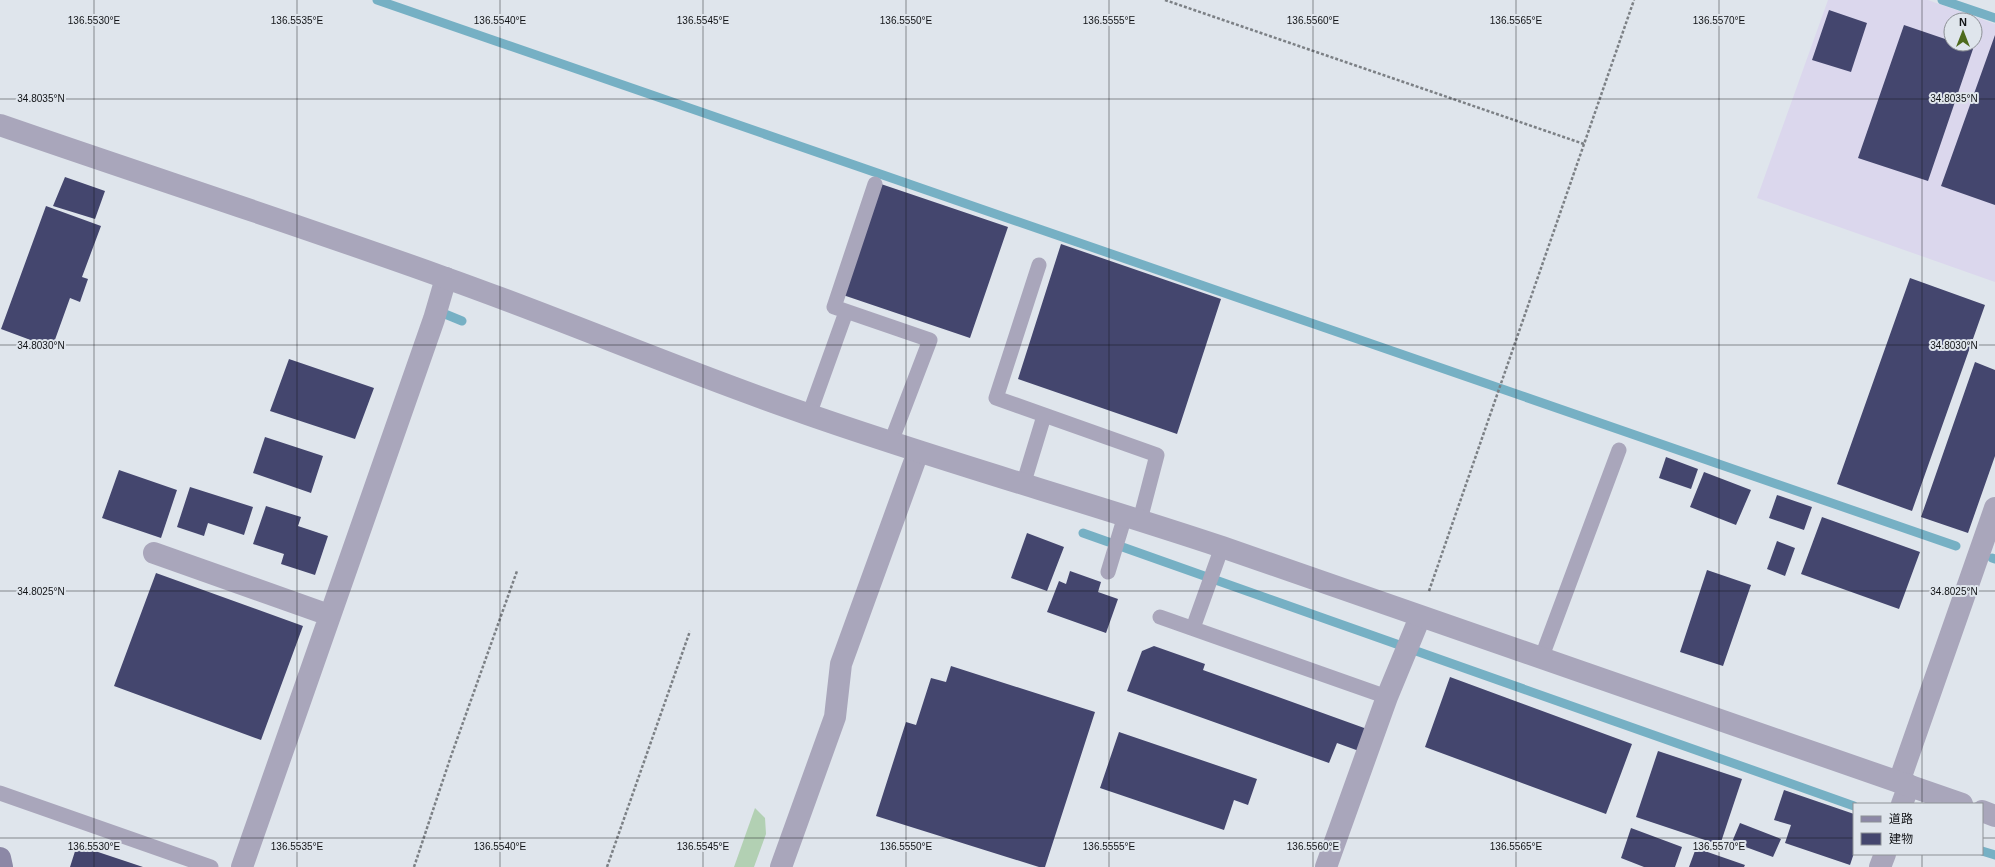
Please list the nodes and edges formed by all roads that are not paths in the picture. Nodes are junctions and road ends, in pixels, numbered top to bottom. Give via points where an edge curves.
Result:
1 (0, 125) edge
2 (875, 184) dead end
3 (1039, 265) dead end
4 (443, 287) junction
5 (846, 312) junction
6 (809, 415) junction
7 (1044, 416) junction
8 (891, 442) junction
9 (1619, 450) dead end
10 (918, 452) junction
11 (1023, 485) junction
12 (1995, 508) edge
13 (1128, 523) junction
14 (154, 553) dead end
15 (1218, 556) junction
16 (1108, 572) dead end
17 (329, 615) junction
18 (1160, 617) dead end
19 (1417, 626) junction
20 (1193, 628) junction
21 (1541, 659) junction
22 (1387, 697) junction
23 (0, 793) edge
24 (1904, 793) edge
25 (1957, 803) edge
26 (1983, 811) edge
27 (1995, 816) edge
28 (1884, 855) edge
29 (211, 867) edge
30 (242, 867) edge
31 (781, 867) edge
32 (1326, 867) edge
33 (1880, 867) edge

1 - 4 street
2 - 5 lane via 834,307
3 - 7 lane via 996,398
4 - 6 street
4 - 17 street via 434,319
5 - 6 lane
5 - 8 lane via 930,340
6 - 8 street
7 - 11 lane
7 - 13 lane via 1157,455
8 - 10 street
9 - 21 lane
10 - 11 street
10 - 31 street via 841,664 835,716
11 - 13 street
12 - 24 street
13 - 15 street
13 - 16 lane
14 - 17 street
15 - 19 street
15 - 20 lane
17 - 30 street
18 - 20 lane
19 - 21 street
19 - 22 street
20 - 22 lane
21 - 24 street
22 - 32 street
23 - 29 lane
24 - 25 street
26 - 27 street
28 - 33 street

